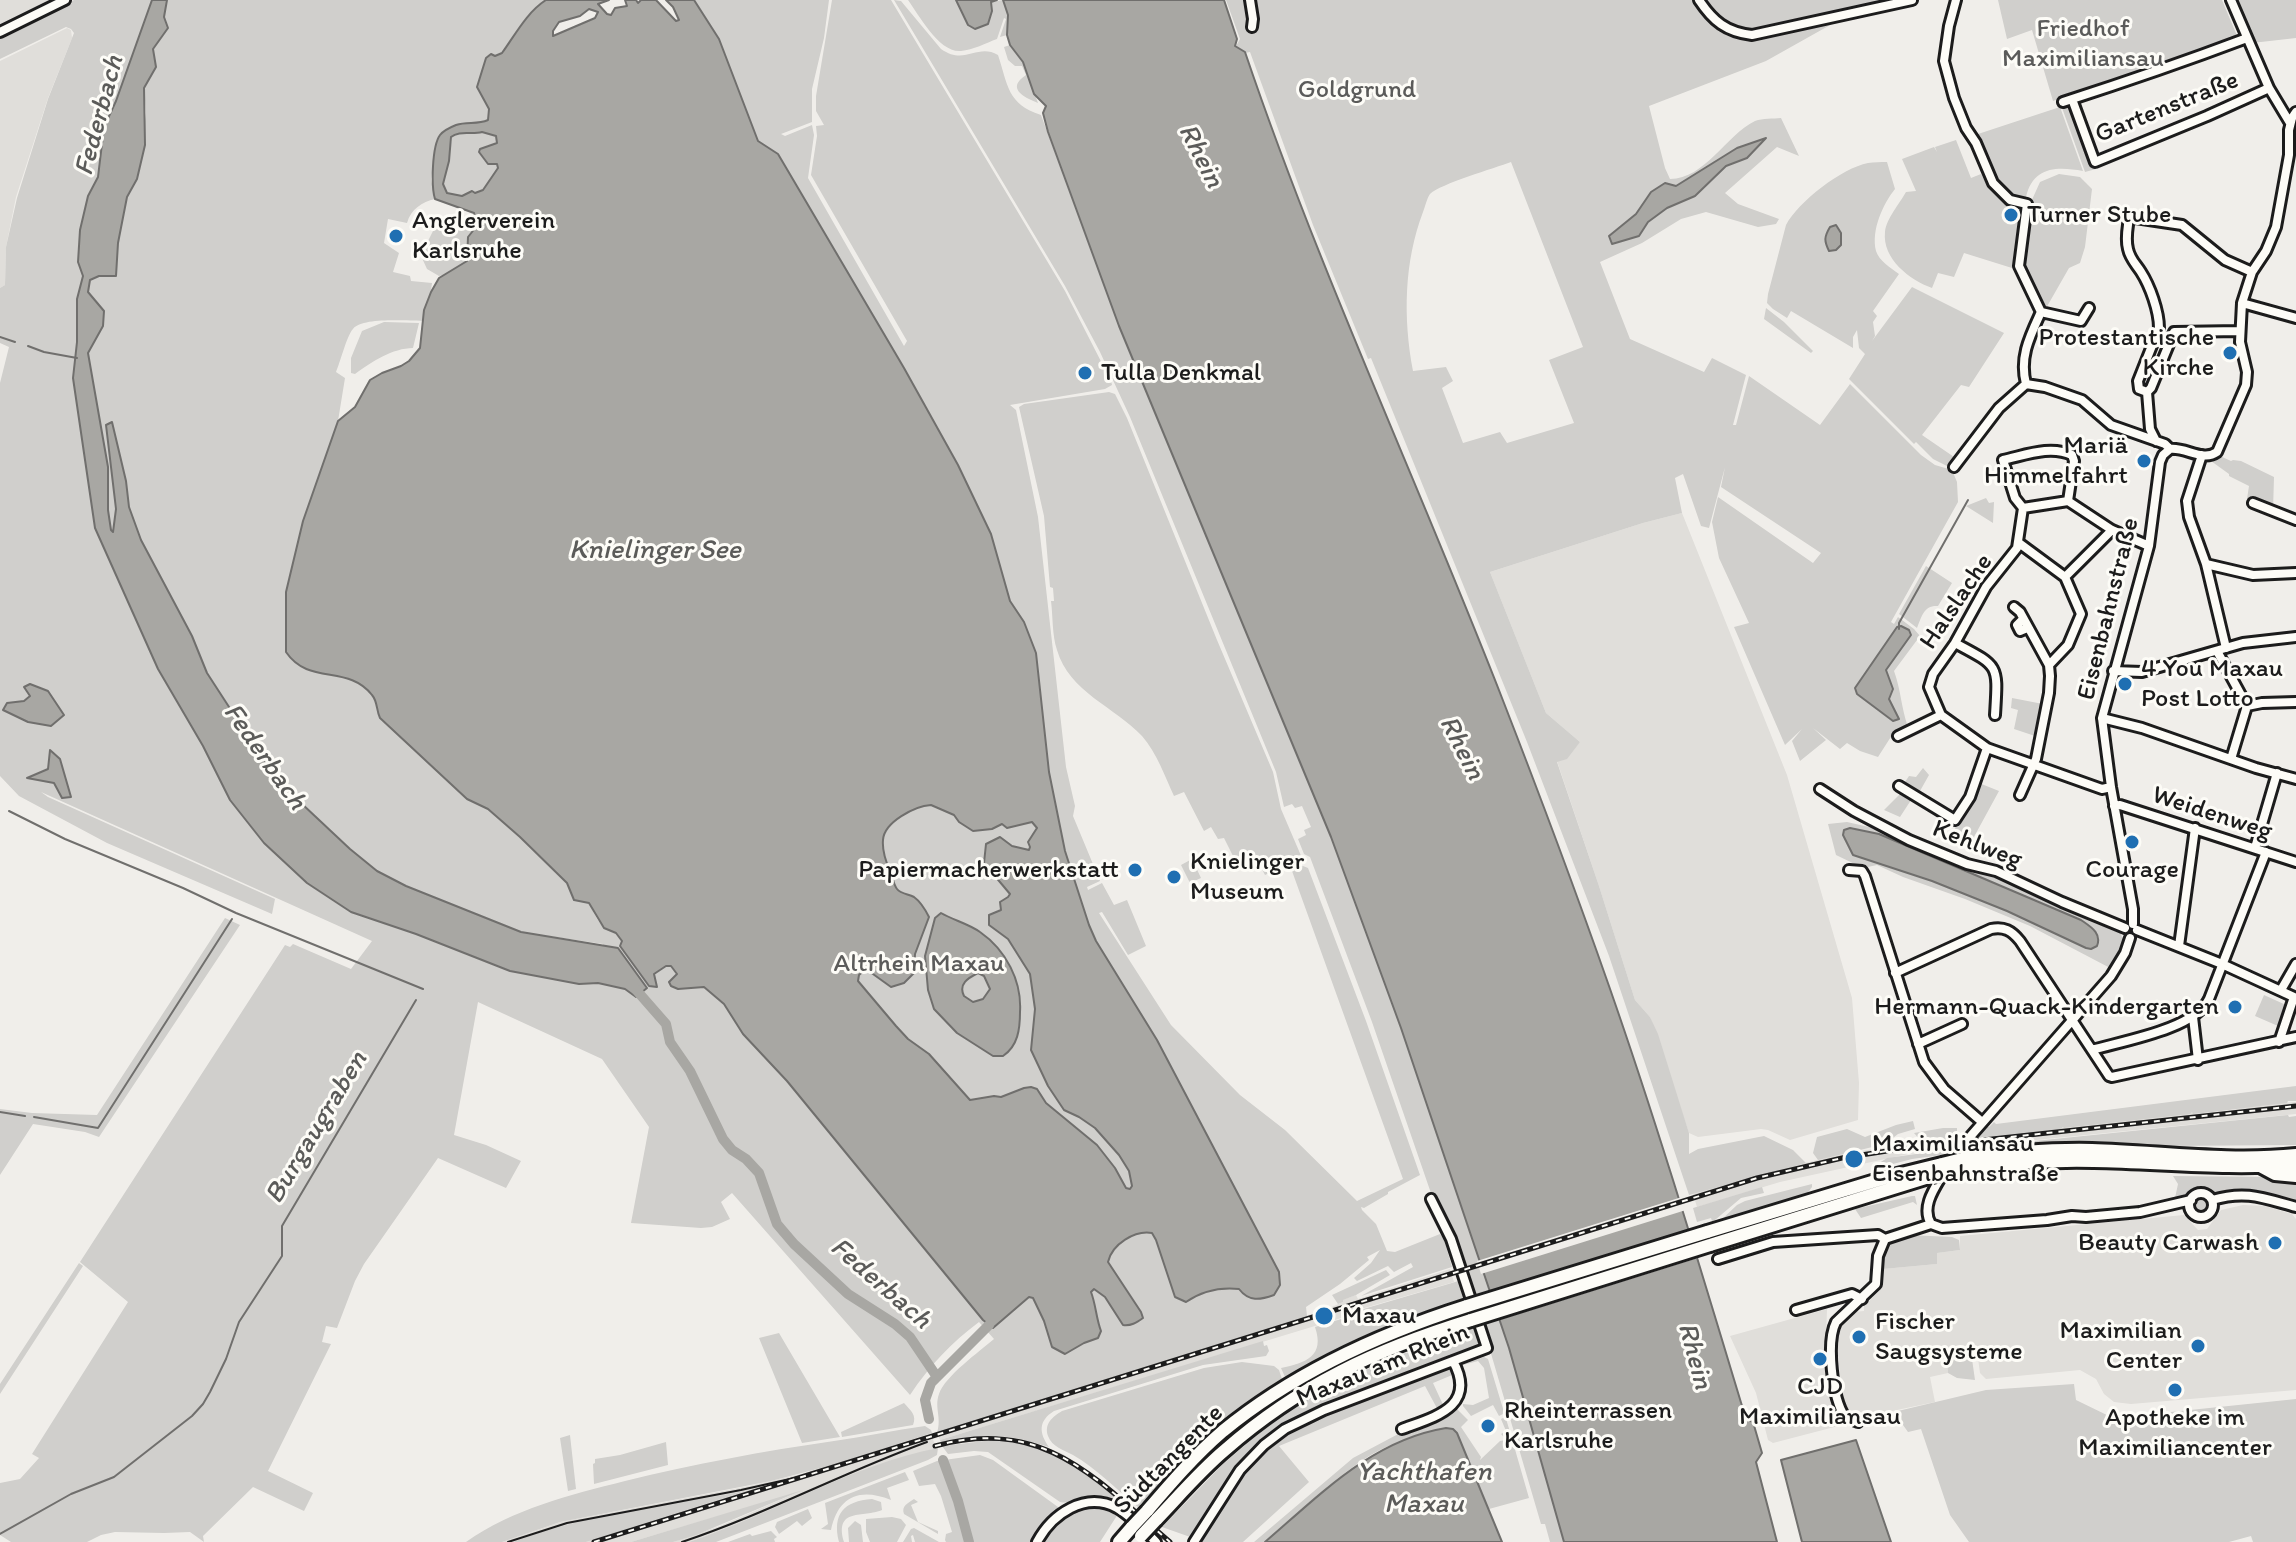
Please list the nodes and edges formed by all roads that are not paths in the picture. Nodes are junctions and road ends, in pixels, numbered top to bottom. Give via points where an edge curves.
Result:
1 (65, 0) edge
2 (1250, 0) edge
3 (1699, 0) edge
4 (1912, 0) edge
5 (1956, 0) edge
6 (2231, 0) edge
7 (1252, 27) dead end
8 (0, 32) edge
9 (2247, 38) junction
10 (2269, 88) junction
11 (2072, 99) junction
12 (2063, 102) dead end
13 (2296, 112) edge
14 (2290, 123) junction
15 (2252, 272) junction
16 (2242, 303) junction
17 (2089, 308) dead end
18 (2041, 312) junction
19 (2296, 318) edge
20 (2240, 331) junction
21 (2026, 384) junction
22 (2147, 392) junction
23 (2156, 441) junction
24 (2170, 449) junction
25 (2202, 455) junction
26 (1954, 467) dead end
27 (2068, 501) junction
28 (2253, 503) dead end
29 (2023, 508) junction
30 (2296, 520) edge
31 (2112, 530) junction
32 (2019, 543) junction
33 (2149, 546) junction
34 (2206, 564) junction
35 (2296, 573) edge
36 (2065, 577) junction
37 (2014, 607) dead end
38 (2296, 637) edge
39 (1955, 643) junction
40 (2221, 649) junction
41 (2049, 665) junction
42 (2113, 671) junction
43 (2296, 702) edge
44 (2247, 706) junction
45 (1941, 715) junction
46 (1995, 715) dead end
47 (2102, 718) junction
48 (1898, 736) dead end
49 (1987, 748) junction
50 (2231, 759) junction
51 (2034, 765) junction
52 (2277, 773) junction
53 (2296, 779) edge
54 (1899, 786) dead end
55 (2111, 787) junction
56 (1820, 789) dead end
57 (2020, 795) dead end
58 (2114, 806) junction
59 (2195, 828) junction
60 (2255, 848) junction
61 (2266, 852) junction
62 (2296, 862) edge
63 (1849, 870) dead end
64 (2132, 927) junction
65 (2179, 946) junction
66 (2222, 964) junction
67 (2296, 964) edge
68 (1895, 973) junction
69 (2281, 990) junction
70 (2295, 998) edge
71 (2193, 1017) junction
72 (2072, 1019) junction
73 (1962, 1024) dead end
74 (2296, 1037) edge
75 (2279, 1042) junction
76 (1918, 1044) junction
77 (2092, 1050) junction
78 (2198, 1060) junction
79 (1982, 1122) junction
80 (2296, 1155) edge
81 (2296, 1164) edge
82 (2259, 1166) junction
83 (2296, 1176) edge
84 (1851, 1195) junction
85 (1431, 1199) dead end
86 (2212, 1204) junction
87 (2191, 1205) junction
88 (2296, 1207) edge
89 (1931, 1224) junction
90 (1885, 1239) junction
91 (1718, 1259) dead end
92 (1862, 1299) junction
93 (1796, 1310) dead end
94 (1453, 1361) junction
95 (1858, 1422) dead end
96 (1402, 1429) dead end
97 (1136, 1535) edge
98 (1037, 1542) edge
99 (1119, 1542) edge
100 (1156, 1542) edge
101 (1194, 1542) edge

1 - 8 street
2 - 7 street
3 - 4 street via 1726,29 1763,35
5 - 18 street via 1944,52 1946,69 1993,183 2010,200 2027,204 2019,266
6 - 9 street
9 - 10 street
9 - 11 street
10 - 11 street, Gartenstraße via 2095,162
10 - 14 street
11 - 12 street
13 - 14 street
14 - 15 street via 2276,227
15 - 16 street
15 - 22 street via 2225,260 2182,225 2129,217 2128,251 2159,321 2138,381 2139,389
16 - 19 street
16 - 20 street
17 - 18 street via 2081,321
18 - 21 street via 2025,348
20 - 22 street via 2174,332
20 - 25 street via 2245,391 2217,452
21 - 23 street via 2082,400 2111,425
21 - 26 street via 1999,408
22 - 23 street
23 - 24 street
24 - 25 street
24 - 33 street, Eisenbahnstraße via 2160,462
25 - 34 street via 2187,501
27 - 29 street
27 - 29 street via 2074,458 2045,450 2003,460
27 - 31 street
28 - 30 street
29 - 32 street, Halslache
31 - 33 street
31 - 36 street
32 - 36 street
32 - 39 street, Halslache via 1986,587
33 - 42 street, Eisenbahnstraße
34 - 35 street via 2253,575
34 - 40 street
36 - 41 street via 2081,614 2068,645
37 - 41 street
38 - 40 street
39 - 45 street, Halslache via 1929,684
39 - 46 street via 1990,663 1997,683
40 - 42 street via 2142,672
40 - 44 street
41 - 51 street via 2049,693
42 - 47 street, Eisenbahnstraße
43 - 44 street
44 - 50 street
45 - 48 street
45 - 49 street
47 - 50 street
47 - 55 street, Eisenbahnstraße
49 - 51 street
49 - 54 street via 1970,797 1955,820
50 - 52 street
51 - 55 street via 2102,789
51 - 57 street
52 - 53 street
52 - 60 street
55 - 58 street, Eisenbahnstraße
56 - 64 street, Kehlweg via 1909,840
58 - 59 street, Weidenweg
58 - 64 street, Eisenbahnstraße
59 - 60 street, Weidenweg
59 - 65 street
60 - 61 street, Weidenweg
61 - 62 street, Weidenweg
61 - 66 street
63 - 68 street via 1865,876
64 - 65 street, Kehlweg
64 - 72 street via 2111,976
65 - 66 street, Kehlweg
66 - 69 street, Kehlweg
66 - 71 street via 2206,1005
67 - 69 street
68 - 72 street via 1991,929 2005,929 2020,941
68 - 76 street
69 - 70 street, Kehlweg
70 - 75 street
71 - 77 street
71 - 78 street
72 - 77 street
72 - 79 street
73 - 76 street
74 - 75 street
75 - 78 street
76 - 79 street via 1944,1089
77 - 78 street via 2112,1077
79 - 89 street via 1933,1191 1926,1212
80 - 84 highway, bridge via 2029,1151 1962,1159
81 - 82 highway
82 - 83 highway
82 - 84 highway, bridge via 2058,1160 2001,1164
84 - 97 highway, Südtangente, bridge via 1369,1341 1291,1384 1222,1432 1187,1465
85 - 94 street, Maxau am Rhein via 1451,1239 1487,1348
86 - 87 street via 2199,1194
86 - 87 street via 2202,1217
86 - 88 street via 2247,1195
87 - 89 street via 1958,1227
89 - 90 street
90 - 91 street via 1878,1235 1773,1242
90 - 92 street via 1876,1284
92 - 93 street via 1852,1294
92 - 95 street via 1836,1322 1831,1340 1837,1402 1845,1417
94 - 96 street via 1460,1380 1454,1403 1440,1416
94 - 101 street, Maxau am Rhein via 1285,1429 1240,1470
97 - 99 highway, Südtangente
98 - 100 street via 1065,1511 1096,1502 1121,1511

